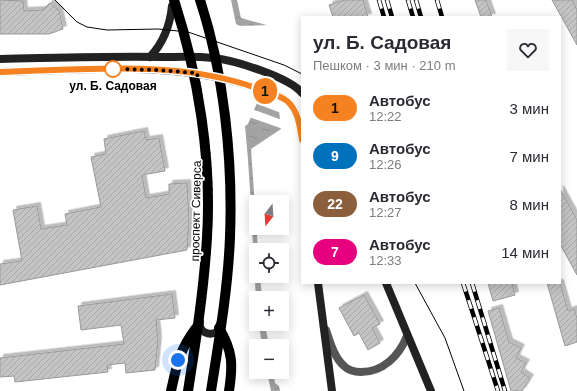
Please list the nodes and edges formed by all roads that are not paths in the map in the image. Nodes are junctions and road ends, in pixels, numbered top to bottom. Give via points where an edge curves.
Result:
1 (199, 0) edge
2 (172, 2) edge
3 (150, 57) junction
4 (194, 57) junction
5 (213, 58) junction
6 (0, 60) edge
7 (0, 72) edge
8 (197, 73) junction
9 (216, 77) junction
10 (301, 92) edge
11 (301, 132) edge
12 (318, 284) edge
13 (386, 284) edge
14 (199, 325) junction
15 (324, 326) junction
16 (219, 328) junction
17 (408, 336) junction
18 (171, 391) edge
19 (188, 391) edge
20 (211, 391) edge
21 (229, 391) edge
22 (332, 391) edge
23 (431, 391) edge

1 - 5 main road
1 - 20 main road via 206,18 219,78 228,142 231,191 224,306
2 - 3 main road via 168,29
2 - 4 main road, проспект Сиверса via 186,24
2 - 19 main road via 183,26 200,110 206,146 208,191 201,302
3 - 4 main road
3 - 6 main road
4 - 5 main road
4 - 8 main road, проспект Сиверса
5 - 9 main road
5 - 10 main road via 233,61 284,80
7 - 8 main road via 134,69
8 - 9 main road
8 - 14 main road, проспект Сиверса via 208,144 211,191 210,236 204,302
9 - 11 main road via 237,81 279,96 294,110
9 - 16 main road via 225,141 228,191 227,237
12 - 15 main road
13 - 17 main road
14 - 16 main road via 206,334 217,332
14 - 18 main road via 182,349
15 - 17 street via 339,361 345,368 356,372 369,372 385,365 396,356
15 - 22 main road
16 - 21 main road via 230,350
17 - 23 main road

